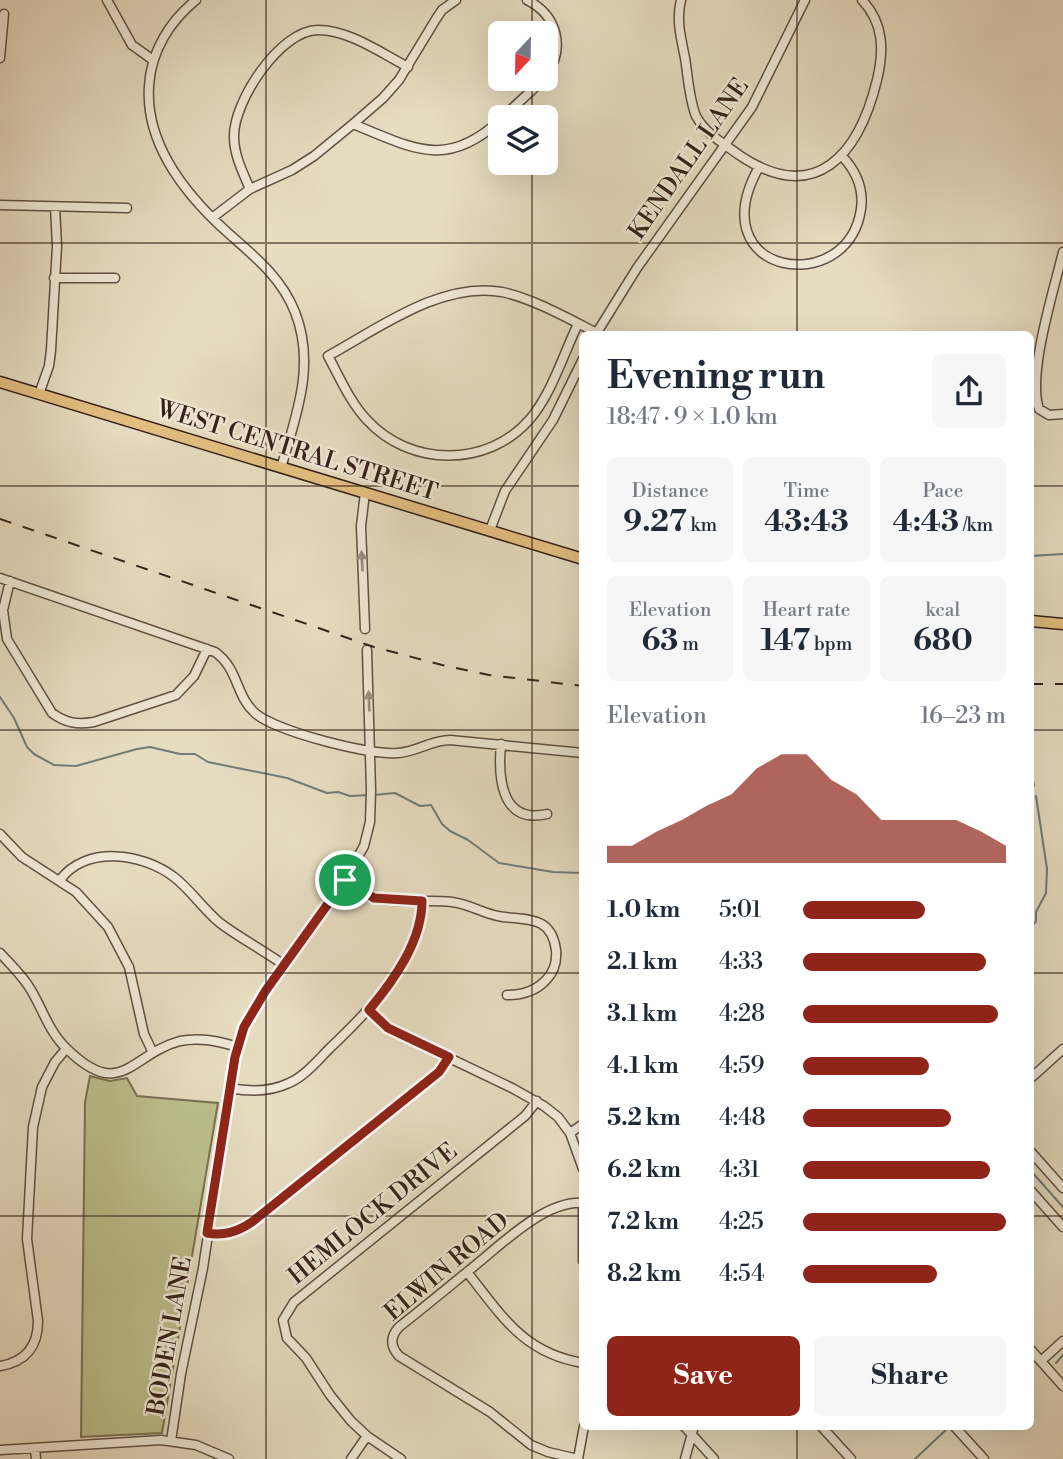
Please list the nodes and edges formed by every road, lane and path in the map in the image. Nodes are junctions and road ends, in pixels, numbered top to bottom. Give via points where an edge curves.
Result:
1 (107, 0) edge
2 (197, 0) edge
3 (456, 0) edge
4 (527, 0) edge
5 (681, 0) edge
6 (805, 0) edge
7 (862, 0) edge
8 (4, 13) dead end
9 (552, 21) edge
10 (0, 58) edge
11 (153, 60) junction
12 (408, 67) junction
13 (531, 91) edge
14 (516, 105) edge
15 (353, 124) junction
16 (488, 131) edge
17 (726, 145) junction
18 (842, 156) junction
19 (759, 167) junction
20 (250, 189) junction
21 (0, 205) edge
22 (55, 207) junction
23 (127, 208) dead end
24 (212, 218) junction
25 (1063, 252) edge
26 (54, 278) junction
27 (115, 278) dead end
28 (578, 324) junction
29 (592, 331) edge
30 (597, 331) edge
31 (579, 367) edge
32 (0, 382) edge
33 (39, 394) junction
34 (1063, 414) edge
35 (281, 468) junction
36 (365, 493) junction
37 (490, 530) junction
38 (579, 558) edge
39 (0, 578) edge
40 (10, 582) junction
41 (1034, 621) edge
42 (1061, 624) edge
43 (365, 629) dead end
44 (207, 649) junction
45 (367, 650) dead end
46 (501, 744) junction
47 (370, 751) junction
48 (579, 753) edge
49 (547, 814) dead end
50 (0, 834) edge
51 (60, 880) junction
52 (345, 880) junction
53 (422, 901) junction
54 (0, 953) edge
55 (284, 965) junction
56 (508, 995) dead end
57 (369, 1010) junction
58 (238, 1047) junction
59 (66, 1049) junction
60 (1063, 1049) edge
61 (153, 1053) junction
62 (449, 1057) junction
63 (1034, 1075) edge
64 (230, 1088) junction
65 (537, 1101) junction
66 (579, 1127) edge
67 (570, 1133) junction
68 (1034, 1155) edge
69 (579, 1158) edge
70 (1063, 1188) edge
71 (1034, 1194) edge
72 (579, 1204) edge
73 (1063, 1227) edge
74 (207, 1233) junction
75 (467, 1272) junction
76 (1063, 1342) edge
77 (1034, 1353) edge
78 (1041, 1361) junction
79 (579, 1362) edge
80 (0, 1366) edge
81 (1063, 1386) edge
82 (583, 1430) edge
83 (690, 1430) edge
84 (691, 1430) edge
85 (825, 1430) edge
86 (958, 1430) edge
87 (367, 1436) junction
88 (171, 1441) junction
89 (35, 1448) junction
90 (0, 1450) edge
91 (36, 1459) edge
92 (229, 1459) edge
93 (351, 1459) edge
94 (401, 1459) edge
95 (578, 1459) edge
96 (685, 1459) edge
97 (713, 1459) edge
98 (851, 1459) edge
99 (984, 1459) edge

1 - 11 street via 132,45
2 - 11 street via 176,19
3 - 12 street via 442,10
4 - 9 street
5 - 17 street via 678,24 694,110 702,125
6 - 17 street, KENDALL LANE via 759,96
7 - 18 street via 877,22 881,59 867,112
8 - 10 street
11 - 24 street via 149,95 154,131 178,178
12 - 15 street via 383,98
12 - 20 street via 337,33 307,31 293,37 254,81 234,125 235,148
13 - 14 street
15 - 16 street via 412,147 452,150
15 - 20 street via 297,167
17 - 19 street
17 - 30 street, KENDALL LANE
18 - 19 street via 803,176
18 - 19 street via 859,183 859,220 842,248 809,264 776,261 750,241 744,206
20 - 24 street
21 - 22 street
22 - 23 street
22 - 26 street
24 - 35 street via 274,276 290,300 300,328 304,383
25 - 34 street via 1035,386 1038,409 1049,415
26 - 27 street
26 - 33 street via 49,366
28 - 28 street via 512,295 471,290 429,302 328,356 360,411 390,439 426,453 464,455 499,444 531,417
28 - 29 street
31 - 37 street via 553,421 505,491
32 - 33 main road, WEST CENTRAL STREET
33 - 35 main road, WEST CENTRAL STREET
35 - 36 main road, WEST CENTRAL STREET
36 - 37 main road, WEST CENTRAL STREET
43 -> 36 street via 360,526
37 - 38 main road, WEST CENTRAL STREET
39 - 40 street
40 - 44 street
40 - 44 street via 3,610 7,639 52,713 63,720 94,722 176,695 194,676
41 - 42 main road
44 - 47 street via 229,664 248,705 260,717
47 -> 45 street, BODEN LANE
46 - 47 street via 442,740 405,752
46 - 48 street
46 - 49 street via 499,776 507,799 525,813
47 - 52 street, BODEN LANE via 370,822 364,846
50 - 51 street via 22,857
51 - 55 street via 73,866 97,858 124,857 152,865 176,878 225,926
51 - 61 street via 90,905 117,942 129,967 144,1034
52 - 53 street via 374,898
52 - 55 street, BODEN LANE
53 - 56 street via 456,902 496,916 528,918 549,932 556,958 549,977 530,992
53 - 57 street via 415,940
54 - 59 street via 30,988
55 - 58 street, BODEN LANE via 248,1018
57 - 62 street via 388,1028
57 - 64 street via 294,1080 261,1091
58 - 61 street via 190,1040
58 - 64 street, BODEN LANE
59 - 61 street via 95,1070 110,1073 131,1068
59 - 80 street via 42,1087 33,1127 27,1239 38,1335 26,1356
60 - 63 street
62 - 65 street
62 - 74 street via 439,1072 252,1222 224,1235
64 - 74 street, BODEN LANE
65 - 67 street
65 - 87 street, HEMLOCK DRIVE via 525,1116 285,1313 287,1338 337,1405
66 - 67 street
67 - 69 street
68 - 70 street
71 - 73 street
72 - 75 street, ELWIN ROAD via 541,1215
74 - 88 street, BODEN LANE
75 - 79 street via 520,1337 556,1357
75 - 95 street, ELWIN ROAD via 399,1327 391,1343 395,1352 490,1412 531,1445
76 - 78 street
77 - 78 street
78 - 81 street
82 - 95 street
83 - 96 street
84 - 97 street
85 - 98 street
86 - 99 street
87 - 93 street
87 - 94 street, HEMLOCK DRIVE
88 - 89 street
88 - 92 street via 196,1445
89 - 90 street
89 - 91 street

